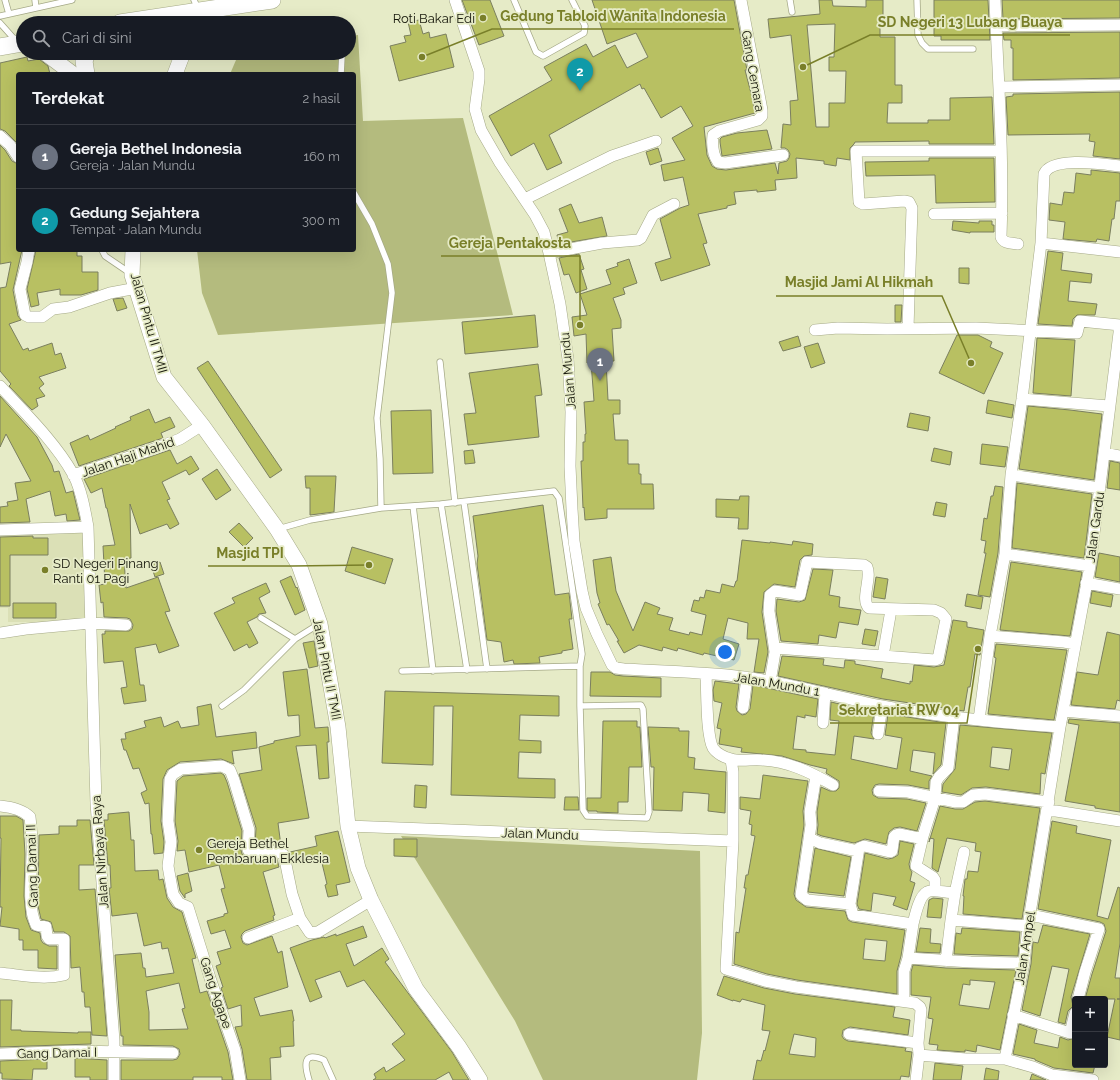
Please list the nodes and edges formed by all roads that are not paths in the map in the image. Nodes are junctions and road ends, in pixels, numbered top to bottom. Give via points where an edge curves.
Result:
1 (5, 0) edge
2 (35, 0) edge
3 (68, 0) edge
4 (272, 0) edge
5 (455, 0) edge
6 (514, 0) edge
7 (572, 0) edge
8 (741, 0) edge
9 (790, 0) edge
10 (917, 0) edge
11 (995, 0) edge
12 (36, 8) junction
13 (196, 11) edge
14 (792, 12) dead end
15 (9, 14) junction
16 (0, 16) edge
17 (163, 16) edge
18 (0, 22) edge
19 (1120, 25) edge
20 (996, 26) junction
21 (16, 38) edge
22 (16, 44) edge
23 (0, 47) edge
24 (973, 49) dead end
25 (54, 60) edge
26 (84, 60) edge
27 (180, 60) edge
28 (342, 60) edge
29 (70, 72) edge
30 (86, 72) edge
31 (176, 72) edge
32 (341, 72) edge
33 (1120, 85) edge
34 (1000, 87) junction
35 (0, 136) edge
36 (656, 142) dead end
37 (1001, 151) junction
38 (16, 153) edge
39 (783, 155) dead end
40 (1120, 166) edge
41 (356, 196) edge
42 (525, 199) junction
43 (674, 204) dead end
44 (1002, 213) junction
45 (934, 214) dead end
46 (1041, 243) junction
47 (1018, 244) dead end
48 (29, 252) edge
49 (103, 252) edge
50 (133, 252) edge
51 (1120, 252) edge
52 (549, 253) junction
53 (135, 281) junction
54 (1120, 325) edge
55 (908, 328) junction
56 (815, 330) dead end
57 (1031, 330) junction
58 (440, 362) dead end
59 (0, 386) edge
60 (1022, 399) junction
61 (1109, 406) junction
62 (202, 425) junction
63 (1104, 454) junction
64 (1120, 456) edge
65 (74, 475) junction
66 (1011, 475) junction
67 (1100, 488) junction
68 (464, 502) junction
69 (454, 503) junction
70 (441, 504) junction
71 (413, 506) junction
72 (381, 508) junction
73 (88, 527) junction
74 (277, 529) junction
75 (0, 530) edge
76 (1005, 554) junction
77 (1090, 566) junction
78 (1086, 583) junction
79 (1120, 589) edge
80 (891, 610) junction
81 (261, 618) dead end
82 (91, 624) junction
83 (320, 624) junction
84 (126, 625) dead end
85 (0, 633) edge
86 (990, 636) junction
87 (295, 639) junction
88 (1075, 644) junction
89 (774, 648) junction
90 (883, 656) junction
91 (580, 666) junction
92 (487, 669) junction
93 (467, 670) junction
94 (402, 671) dead end
95 (432, 671) junction
96 (706, 675) junction
97 (747, 678) junction
98 (770, 682) junction
99 (825, 693) junction
100 (222, 706) dead end
101 (580, 706) junction
102 (882, 706) junction
103 (743, 708) dead end
104 (1063, 711) junction
105 (1120, 716) edge
106 (954, 717) junction
107 (979, 720) junction
108 (823, 723) dead end
109 (1060, 727) junction
110 (878, 734) dead end
111 (731, 760) junction
112 (816, 776) junction
113 (833, 785) dead end
114 (879, 791) dead end
115 (935, 798) junction
116 (0, 806) edge
117 (1048, 807) junction
118 (1120, 821) edge
119 (348, 826) junction
120 (924, 836) junction
121 (809, 838) junction
122 (733, 841) junction
123 (858, 851) junction
124 (964, 852) dead end
125 (935, 891) junction
126 (955, 893) junction
127 (371, 900) junction
128 (850, 904) junction
129 (300, 918) junction
130 (951, 920) junction
131 (1029, 921) junction
132 (913, 924) junction
133 (248, 938) dead end
134 (908, 958) junction
135 (946, 961) junction
136 (1024, 963) junction
137 (0, 973) edge
138 (1079, 996) edge
139 (904, 1001) junction
140 (1013, 1015) junction
141 (1072, 1026) edge
142 (849, 1034) dead end
143 (918, 1043) junction
144 (114, 1052) junction
145 (173, 1053) dead end
146 (0, 1054) edge
147 (919, 1055) junction
148 (1005, 1059) junction
149 (1051, 1078) edge
150 (114, 1080) edge
151 (240, 1080) edge
152 (309, 1080) edge
153 (333, 1080) edge
154 (480, 1080) edge
155 (916, 1080) edge
156 (1093, 1080) edge

1 - 15 lane
2 - 12 lane
3 - 12 lane
4 - 13 main road
5 - 42 street, Jalan Mundu via 479,71 475,108 481,130 500,164
6 - 7 lane via 536,52 544,56 584,33 585,26
8 - 39 street, Gang Cemara via 762,116 758,120 713,135 715,157 718,162 725,163
9 - 14 lane
10 - 24 lane via 918,35 928,49
11 - 20 street
12 - 15 lane
13 - 17 main road
15 - 16 lane
18 - 21 lane
19 - 20 street
20 - 34 street
22 - 23 main road
25 - 29 street
26 - 30 main road
27 - 31 street
28 - 32 lane
33 - 34 street
34 - 37 street
35 - 38 street
36 - 42 street via 612,156
37 - 44 street
37 - 55 street via 856,151 859,202 863,204 904,201 909,202 912,208
40 - 46 street via 1078,162 1062,164 1045,171
41 - 72 lane via 372,224 388,264 392,293 377,418
42 - 52 street, Jalan Mundu via 541,226
43 - 52 street via 653,215 638,240 602,243
44 - 45 street
44 - 47 street via 1002,241
46 - 51 street
46 - 57 street
48 - 53 street via 20,289 25,315 29,317 42,317 53,309 69,307 110,293
49 - 53 lane via 104,256
50 - 53 street, Jalan Pintu II TMII
52 - 96 street, Jalan Mundu via 568,359 574,533 586,608 612,665 616,668
53 - 62 street, Jalan Pintu II TMII via 164,377
54 - 57 street via 1080,321 1076,333
54 - 61 street, Jalan Gardu
55 - 56 street
55 - 57 street
57 - 60 street
58 - 69 lane
59 - 65 street, Jalan Nirbaya Raya via 37,426
60 - 61 street
60 - 66 street
61 - 63 street, Jalan Gardu
62 - 65 street, Jalan Haji Mahid via 180,439
62 - 74 street, Jalan Pintu II TMII
63 - 64 street
63 - 67 street, Jalan Gardu
65 - 73 street, Jalan Nirbaya Raya
66 - 67 street
66 - 76 street
67 - 77 street, Jalan Gardu
68 - 69 lane
68 - 91 lane via 552,491 558,495 582,654
68 - 92 lane
69 - 70 lane
70 - 71 lane
70 - 93 lane
71 - 72 lane
71 - 95 lane
72 - 74 lane via 310,520
73 - 75 street
73 - 82 street, Jalan Nirbaya Raya
74 - 83 street, Jalan Pintu II TMII via 299,565
76 - 77 street
76 - 86 street
77 - 78 street, Jalan Gardu
78 - 79 street
78 - 88 street, Jalan Gardu
80 - 89 street via 867,607 869,572 864,565 808,562 800,595 774,591 771,593 769,611
80 - 90 street
80 - 90 street via 934,610 942,613 946,620 939,659
81 - 87 lane
82 - 84 street
82 - 85 street
82 - 144 street, Jalan Nirbaya Raya via 96,803
83 - 87 lane
83 - 119 street, Jalan Pintu II TMII via 338,727
86 - 88 street
86 - 107 street
87 - 100 lane via 244,690
88 - 104 street, Jalan Gardu
89 - 90 street
89 - 98 street
91 - 92 lane
91 - 101 lane
92 - 93 lane
93 - 95 lane
94 - 95 lane
96 - 97 street, Jalan Mundu 1
96 - 111 street via 713,749
97 - 98 street, Jalan Mundu 1
97 - 103 street
98 - 99 street, Jalan Mundu 1
99 - 102 street, Jalan Mundu 1
99 - 108 street
101 - 101 lane via 583,810 587,816 647,818 649,812 641,705
102 - 106 street, Jalan Mundu 1
102 - 110 street
104 - 105 street
104 - 109 street, Jalan Gardu
106 - 107 street, Jalan Mundu 1
106 - 115 street via 948,768 936,782
107 - 109 street, Jalan Mundu 1
109 - 117 street, Jalan Ampel
111 - 112 street via 779,762
111 - 122 street
112 - 113 street
112 - 121 street
114 - 115 street via 908,792
115 - 117 street via 963,802 973,795 985,794
115 - 120 street
116 - 137 street, Gang Damai II via 16,808 30,817 31,903 34,920 36,925 46,927 49,939 64,939 64,975 48,977
117 - 118 street via 1056,811
117 - 131 street, Jalan Ampel
119 - 122 street, Jalan Mundu
119 - 127 street, Jalan Pintu II TMII via 358,868
120 - 123 street via 919,838 896,835 890,852 864,846
120 - 125 street via 916,866 933,877
121 - 123 street via 820,843
121 - 128 street via 801,895 807,900
122 - 139 street via 726,970 796,987
123 - 128 street
124 - 126 street
125 - 126 street
125 - 132 street via 925,893 918,905
126 - 130 street
127 - 129 street via 315,933 308,932
127 - 154 street, Jalan Pintu II TMII via 416,989
128 - 132 street via 853,915
129 - 133 street
129 - 151 street, Gang Agape via 284,855 275,851 254,853 248,850 249,830 230,770 222,766 181,769 173,774 170,779 168,821 171,842 168,866 173,894 179,903 188,907 235,1050
130 - 131 street
130 - 135 street
131 - 136 street, Jalan Ampel
131 - 138 street via 1099,929
132 - 134 street
134 - 135 street
134 - 139 street via 904,971
135 - 136 street
136 - 140 street, Jalan Ampel
139 - 143 street via 915,1003 921,1010
140 - 141 street via 1070,1034
140 - 148 street, Jalan Ampel
142 - 143 street
143 - 147 street
144 - 145 street, Gang Damai I
144 - 146 street, Gang Damai I
144 - 150 street, Jalan Nirbaya Raya
147 - 148 street
147 - 155 street
148 - 149 street via 1033,1068
149 - 156 street
152 - 153 lane via 305,1066 307,1060 316,1057 324,1060

